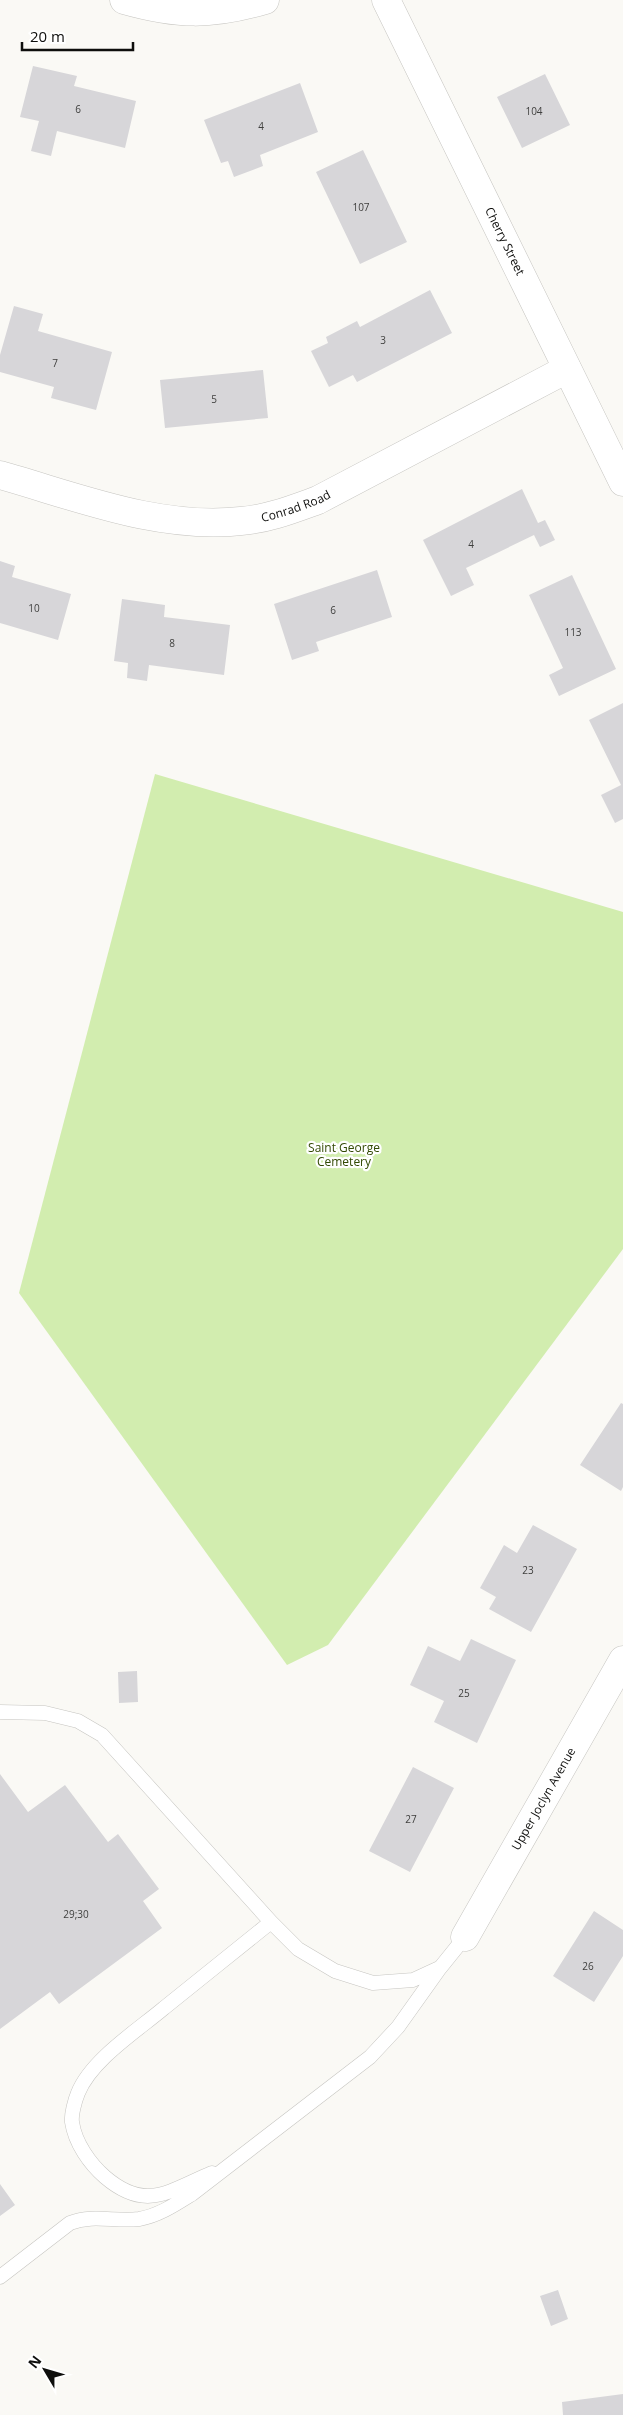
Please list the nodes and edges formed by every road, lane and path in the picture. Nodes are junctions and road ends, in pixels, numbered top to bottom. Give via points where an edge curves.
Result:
1 (124, 0) edge
2 (265, 0) edge
3 (386, 0) edge
4 (567, 369) junction
5 (0, 475) edge
6 (623, 482) edge
7 (623, 1660) edge
8 (0, 1712) edge
9 (271, 1922) junction
10 (465, 1937) joint
11 (440, 1968) junction
12 (232, 2164) junction
13 (0, 2277) edge

1 - 2 street via 176,12 209,12
3 - 4 street, Cherry Street
4 - 5 street, Conrad Road via 318,500 281,514 208,523 137,514
4 - 6 street, Cherry Street
7 - 10 street, Upper Joclyn Avenue
8 - 9 lane via 45,1713 78,1721 102,1735
9 - 11 lane via 298,1949 335,1971 373,1982 413,1980
9 - 12 lane via 119,2045 91,2072 78,2092 72,2122 93,2167 121,2190 142,2197 165,2194
10 - 11 lane
11 - 12 lane via 398,2027 370,2057
12 - 13 lane via 170,2208 148,2216 84,2218 70,2223

